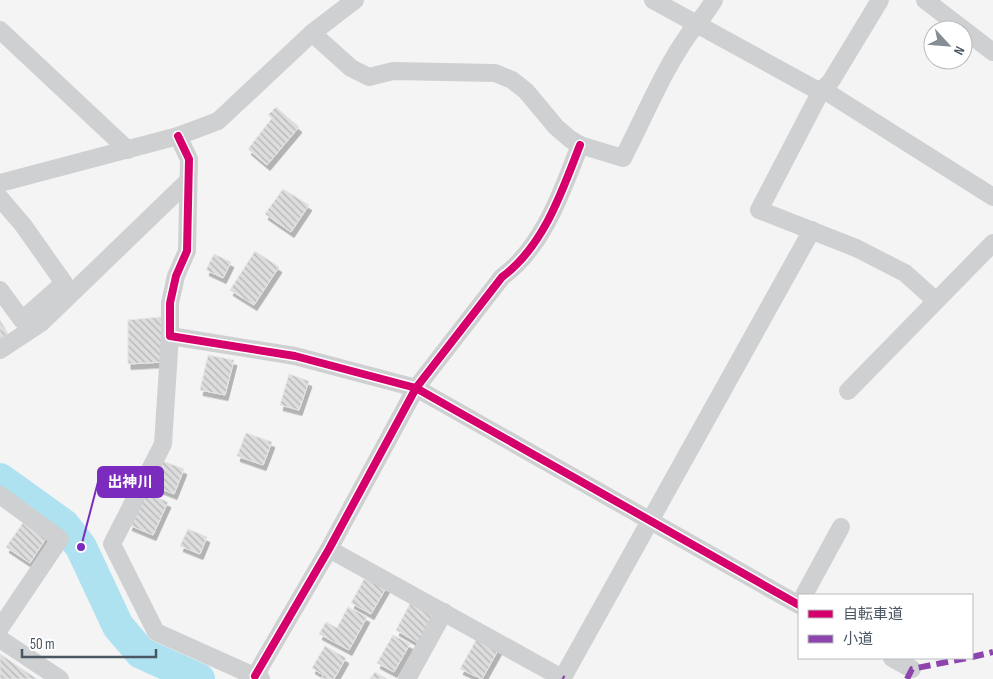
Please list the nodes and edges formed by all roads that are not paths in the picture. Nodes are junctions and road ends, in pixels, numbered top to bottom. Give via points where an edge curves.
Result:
1 (356, 0) edge
2 (653, 0) edge
3 (714, 0) edge
4 (880, 0) edge
5 (925, 0) edge
6 (698, 24) junction
7 (0, 30) edge
8 (312, 33) junction
9 (993, 52) edge
10 (821, 90) junction
11 (178, 136) junction
12 (580, 145) junction
13 (128, 150) junction
14 (188, 181) junction
15 (0, 183) edge
16 (993, 197) edge
17 (0, 198) edge
18 (812, 230) junction
19 (993, 243) edge
20 (0, 290) edge
21 (935, 300) junction
22 (170, 336) junction
23 (0, 350) edge
24 (416, 388) junction
25 (848, 391) dead end
26 (0, 495) edge
27 (650, 521) junction
28 (841, 527) dead end
29 (329, 549) junction
30 (805, 594) edge
31 (798, 603) edge
32 (444, 612) junction
33 (0, 628) edge
34 (0, 639) edge
35 (894, 659) edge
36 (912, 670) dead end
37 (258, 678) edge
38 (60, 679) edge
39 (407, 679) edge
40 (562, 679) edge

1 - 8 street
2 - 6 street
3 - 6 street
4 - 10 street via 831,81
5 - 9 street
6 - 10 street
6 - 12 street via 661,83 623,158
7 - 13 street
8 - 11 street via 218,121
8 - 12 street via 352,68 369,77 393,71 495,73 512,80 526,91 556,127
10 - 16 street
10 - 18 street via 759,210
11 - 13 street
11 - 14 street via 189,159
12 - 24 street via 547,223
13 - 15 street
14 - 22 street via 187,252 176,276 170,303
14 - 23 street via 40,322
17 - 20 street via 64,283 22,320
18 - 21 street via 905,273
18 - 27 street
19 - 21 street
21 - 25 street
22 - 24 street via 295,356
22 - 37 street via 163,444 112,544 156,632
24 - 27 street
24 - 29 street
26 - 33 street via 60,539
27 - 31 street
27 - 40 street
28 - 30 street
29 - 32 street
29 - 37 street
32 - 39 street
32 - 40 street
34 - 38 street
35 - 36 street

